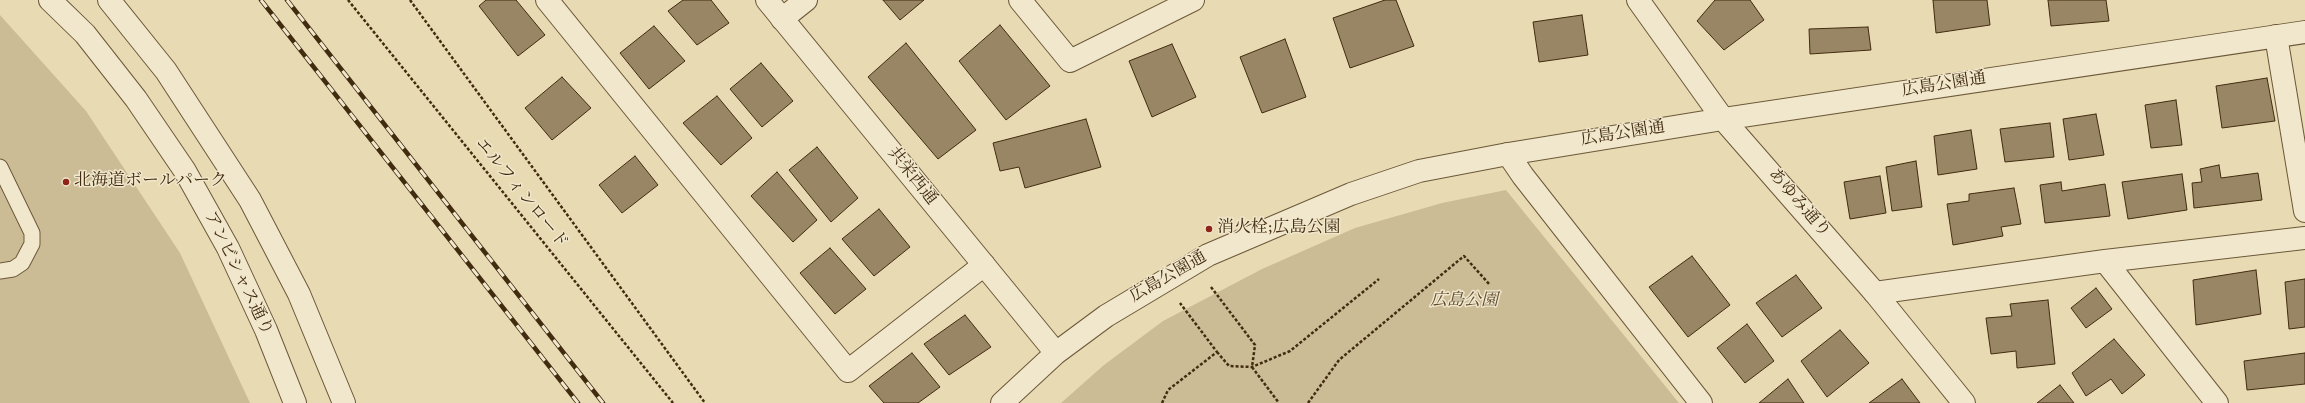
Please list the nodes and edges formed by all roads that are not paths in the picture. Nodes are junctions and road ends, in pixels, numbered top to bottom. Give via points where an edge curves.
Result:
1 (50, 0) edge
2 (109, 0) edge
3 (547, 0) edge
4 (767, 0) edge
5 (806, 0) edge
6 (1020, 0) edge
7 (1193, 0) edge
8 (1638, 0) edge
9 (782, 19) junction
10 (2305, 32) edge
11 (2276, 36) junction
12 (1724, 119) junction
13 (1508, 154) junction
14 (0, 167) edge
15 (2305, 211) edge
16 (2305, 238) edge
17 (2105, 261) junction
18 (984, 265) junction
19 (0, 271) edge
20 (1875, 293) junction
21 (1056, 353) junction
22 (295, 403) edge
23 (344, 403) edge
24 (1002, 403) edge
25 (1701, 403) edge
26 (1964, 403) edge
27 (2217, 403) edge

1 - 22 street, アンビシャス通り via 85,34 136,99 185,171 231,255 266,330
2 - 23 street via 166,71 250,200 299,294
3 - 18 street via 848,371
4 - 9 street, 共栄西通
5 - 9 street
6 - 7 street via 1070,61
8 - 12 street, あゆみ通り
9 - 18 street, 共栄西通
10 - 11 street, 広島公園通
11 - 12 street, 広島公園通
11 - 15 street
12 - 13 street, 広島公園通
12 - 20 street, あゆみ通り
13 - 21 street, 広島公園通 via 1419,171 1351,194 1208,255 1106,316
13 - 25 street
14 - 19 lane via 32,233 32,244 22,263
16 - 17 street
17 - 20 street
17 - 27 street
18 - 21 street, 共栄西通
20 - 26 street, あゆみ通り
21 - 24 street, 広島公園通

